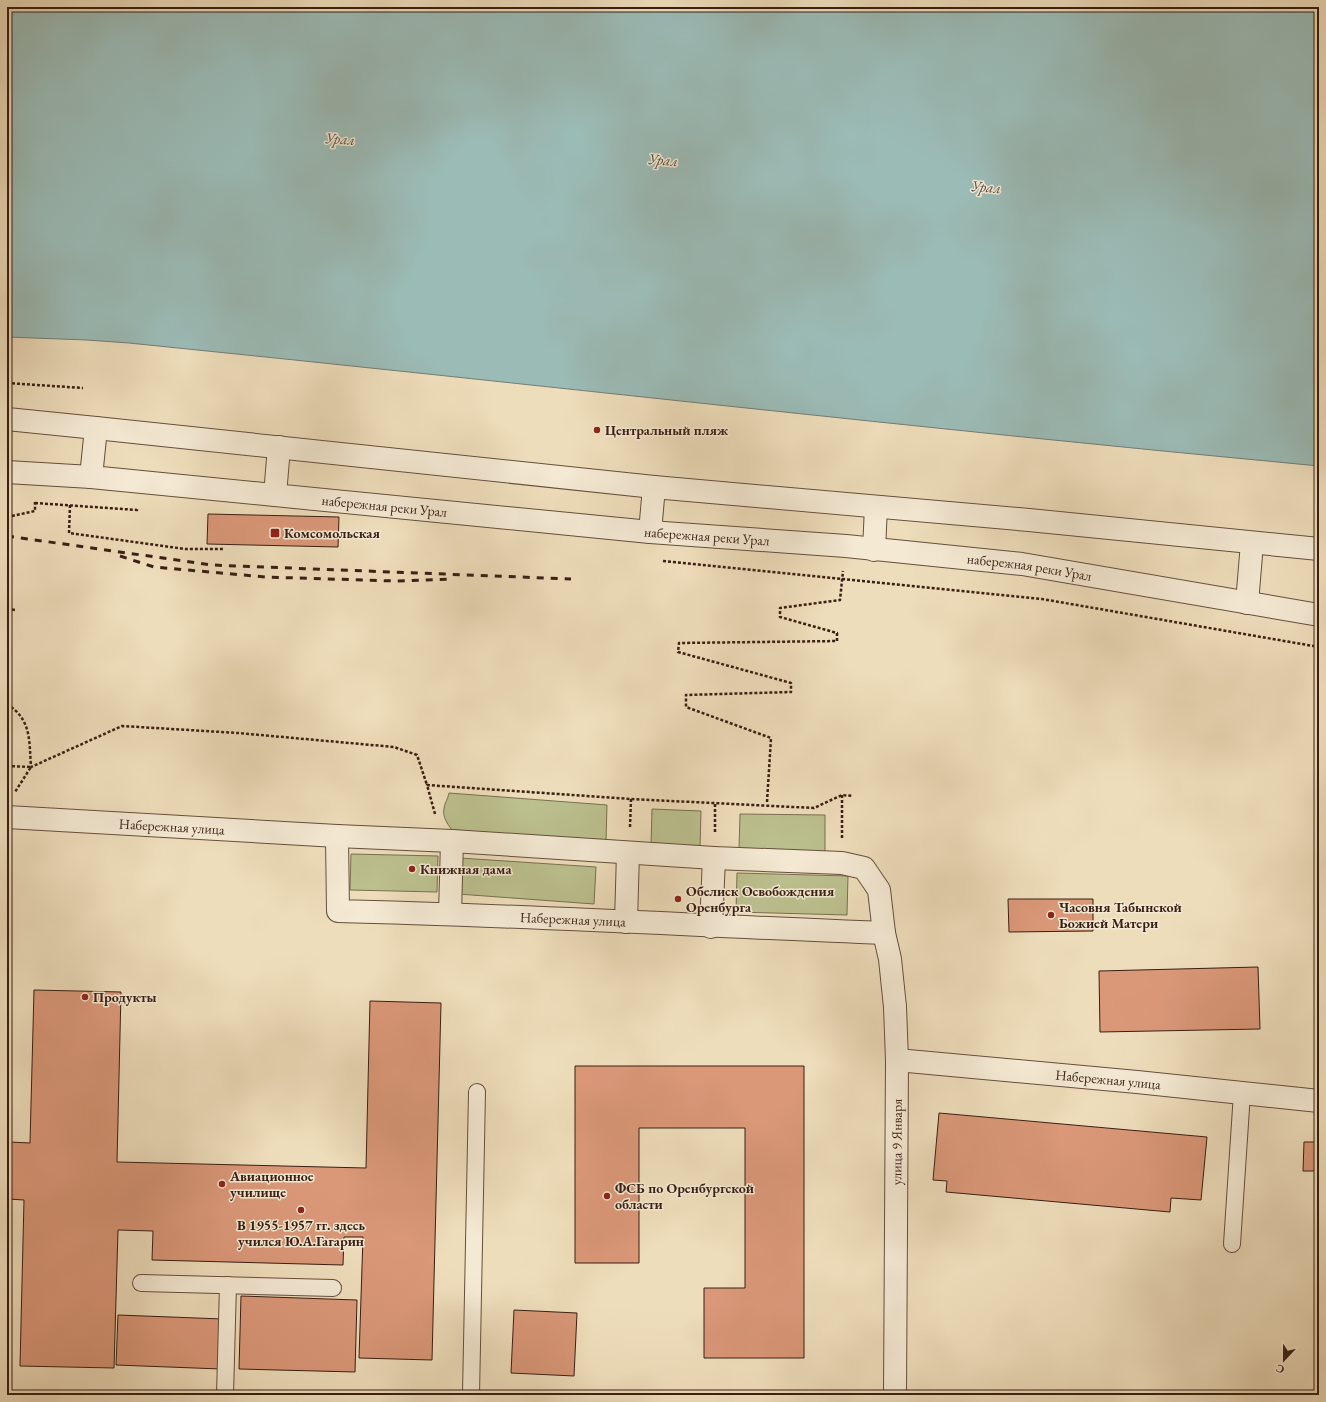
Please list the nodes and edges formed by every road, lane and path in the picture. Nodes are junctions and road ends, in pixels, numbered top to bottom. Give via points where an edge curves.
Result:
1 (7, 383) edge
2 (84, 388) dead end
3 (7, 419) edge
4 (96, 428) junction
5 (279, 447) junction
6 (7, 472) edge
7 (91, 477) junction
8 (654, 487) junction
9 (275, 495) junction
10 (35, 498) dead end
11 (35, 502) junction
12 (70, 505) junction
13 (876, 507) junction
14 (114, 508) dead end
15 (7, 526) edge
16 (650, 532) junction
17 (1252, 543) junction
18 (846, 546) junction
19 (222, 549) dead end
20 (1319, 549) edge
21 (874, 550) junction
22 (656, 560) dead end
23 (842, 579) junction
24 (1246, 603) junction
25 (7, 609) edge
26 (16, 610) dead end
27 (1319, 615) edge
28 (1319, 646) edge
29 (7, 704) edge
30 (7, 766) edge
31 (31, 767) junction
32 (427, 786) junction
33 (15, 793) dead end
34 (842, 795) junction
35 (853, 796) dead end
36 (767, 802) dead end
37 (7, 817) edge
38 (337, 836) junction
39 (452, 841) junction
40 (628, 854) junction
41 (714, 858) junction
42 (842, 863) junction
43 (879, 890) joint
44 (450, 914) junction
45 (626, 922) junction
46 (711, 927) junction
47 (884, 933) junction
48 (897, 1060) junction
49 (477, 1092) dead end
50 (1242, 1093) junction
51 (1319, 1101) edge
52 (1232, 1244) dead end
53 (141, 1283) dead end
54 (228, 1285) junction
55 (333, 1288) dead end
56 (7, 1394) edge
57 (43, 1395) edge
58 (225, 1395) edge
59 (471, 1395) edge
60 (895, 1395) edge

1 - 2 path
3 - 4 street
4 - 5 street
4 - 7 street
5 - 8 street
5 - 9 street
6 - 7 street, набережная реки Урал
7 - 9 street, набережная реки Урал
8 - 13 street
8 - 16 street
9 - 16 street, набережная реки Урал
10 - 11 path
11 - 12 path
11 - 15 path via 36,511 7,517
12 - 14 path
12 - 19 path via 69,533 185,549
13 - 17 street
13 - 21 street
16 - 18 street, набережная реки Урал
17 - 20 street
17 - 24 street
18 - 21 street, набережная реки Урал
18 - 23 path
21 - 24 street, набережная реки Урал via 1022,564
22 - 23 path
23 - 28 path via 1042,598
23 - 36 path via 840,600 780,608 780,617 837,633 837,641 678,643 678,652 791,683 791,692 686,695 686,707 771,738
24 - 27 street, набережная реки Урал
25 - 26 path
29 - 31 path via 17,712 28,732
30 - 31 path
31 - 32 path via 122,726 394,747 417,755
31 - 33 path
32 - 34 path via 631,800 814,808
32 - 39 path via 437,820
34 - 35 path
34 - 42 path
37 - 38 street, Набережная улица
38 - 39 street, Набережная улица
38 - 44 street, Набережная улица via 338,911
39 - 40 street, Набережная улица
39 - 44 street
40 - 41 street, Набережная улица
40 - 45 street
41 - 42 street, Набережная улица
41 - 46 street
42 - 43 street, Набережная улица via 864,868
43 - 47 street, улица 9 Января
44 - 45 street, Набережная улица
45 - 46 street, Набережная улица
46 - 47 street, Набережная улица
47 - 48 street, улица 9 Января via 890,959 895,1007
48 - 50 street, Набережная улица
48 - 60 street, улица 9 Января
49 - 59 lane
50 - 51 street, Набережная улица
50 - 52 lane
53 - 54 lane
54 - 55 lane
54 - 58 lane
56 - 57 path

